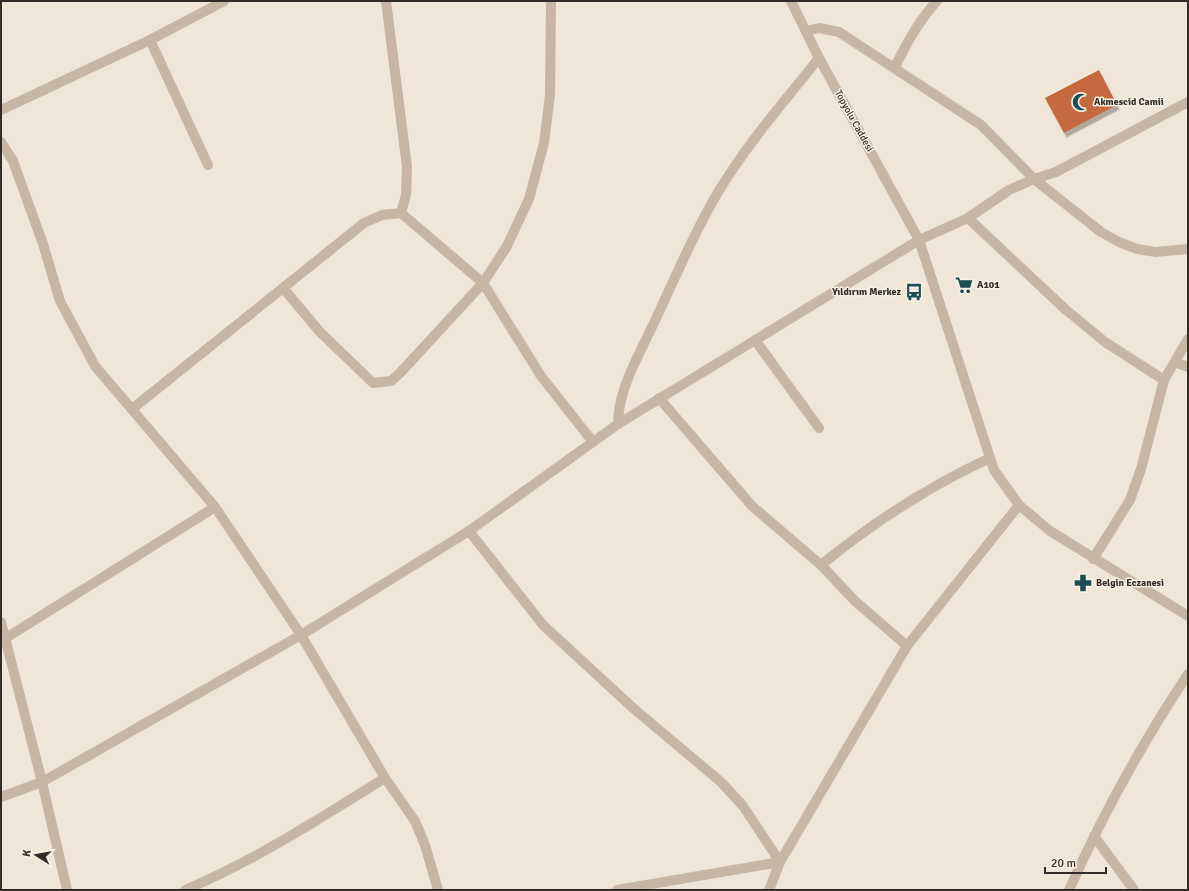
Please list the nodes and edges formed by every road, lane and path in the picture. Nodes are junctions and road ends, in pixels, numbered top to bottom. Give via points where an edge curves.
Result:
1 (224, 1) edge
2 (386, 1) edge
3 (551, 1) edge
4 (791, 1) edge
5 (937, 1) edge
6 (806, 31) junction
7 (150, 40) junction
8 (819, 58) junction
9 (895, 67) junction
10 (1188, 102) edge
11 (1, 110) edge
12 (1, 142) edge
13 (208, 165) dead end
14 (1034, 179) junction
15 (401, 213) junction
16 (968, 218) junction
17 (919, 240) junction
18 (1188, 249) edge
19 (484, 283) junction
20 (283, 288) junction
21 (1188, 339) edge
22 (755, 340) junction
23 (1175, 362) junction
24 (1188, 367) edge
25 (1164, 380) junction
26 (659, 398) junction
27 (132, 409) junction
28 (618, 424) junction
29 (819, 428) dead end
30 (592, 442) junction
31 (990, 458) junction
32 (1019, 505) junction
33 (215, 507) junction
34 (469, 531) junction
35 (1093, 559) junction
36 (821, 565) junction
37 (1188, 616) edge
38 (1, 622) edge
39 (301, 635) junction
40 (4, 640) edge
41 (907, 646) junction
42 (1188, 674) edge
43 (385, 778) junction
44 (42, 782) junction
45 (1, 797) edge
46 (1094, 836) junction
47 (780, 862) junction
48 (67, 890) edge
49 (185, 890) edge
50 (438, 890) edge
51 (617, 890) edge
52 (769, 890) edge
53 (1069, 890) edge
54 (1134, 890) edge

1 - 7 street
2 - 15 street via 407,167 406,195
3 - 19 street via 550,94 538,171 518,226
4 - 6 street, Topyolu Caddesi
5 - 9 street via 910,38
6 - 8 street, Topyolu Caddesi
6 - 9 street via 819,28 839,32
7 - 11 street
7 - 13 street
8 - 17 street, Topyolu Caddesi
8 - 28 street via 745,153 717,194 634,367 618,410
9 - 14 street via 981,125
10 - 14 street via 1056,172
12 - 27 street via 13,161 43,244 60,301 95,366
14 - 16 street via 1009,190
14 - 18 street via 1101,232 1118,242 1156,252
15 - 19 street
15 - 20 street via 382,214 364,223
16 - 17 street
16 - 25 street via 1105,342
17 - 22 street
17 - 31 street, Topyolu Caddesi
19 - 20 street via 400,373 391,381 373,383 320,332
19 - 30 street via 541,376
20 - 27 street
21 - 23 street
22 - 26 street
22 - 29 street
23 - 24 street
23 - 25 street
25 - 35 street via 1141,469 1130,500
26 - 28 street
26 - 36 street via 752,506
27 - 33 street
28 - 30 street
30 - 34 street
31 - 32 street, Topyolu Caddesi via 994,470
31 - 36 street via 916,495
32 - 35 street, Topyolu Caddesi via 1050,531
32 - 41 street
33 - 39 street
33 - 40 street
34 - 39 street
34 - 47 street via 543,625 633,708 721,782 743,806
35 - 37 street, Topyolu Caddesi
36 - 41 street via 855,601
38 - 40 street
39 - 43 street
39 - 44 street
40 - 44 street
41 - 47 street
42 - 46 street via 1158,720
43 - 49 street via 264,852
43 - 50 street via 415,821
44 - 45 street
44 - 48 street
46 - 53 street
46 - 54 street
47 - 51 street
47 - 52 street

